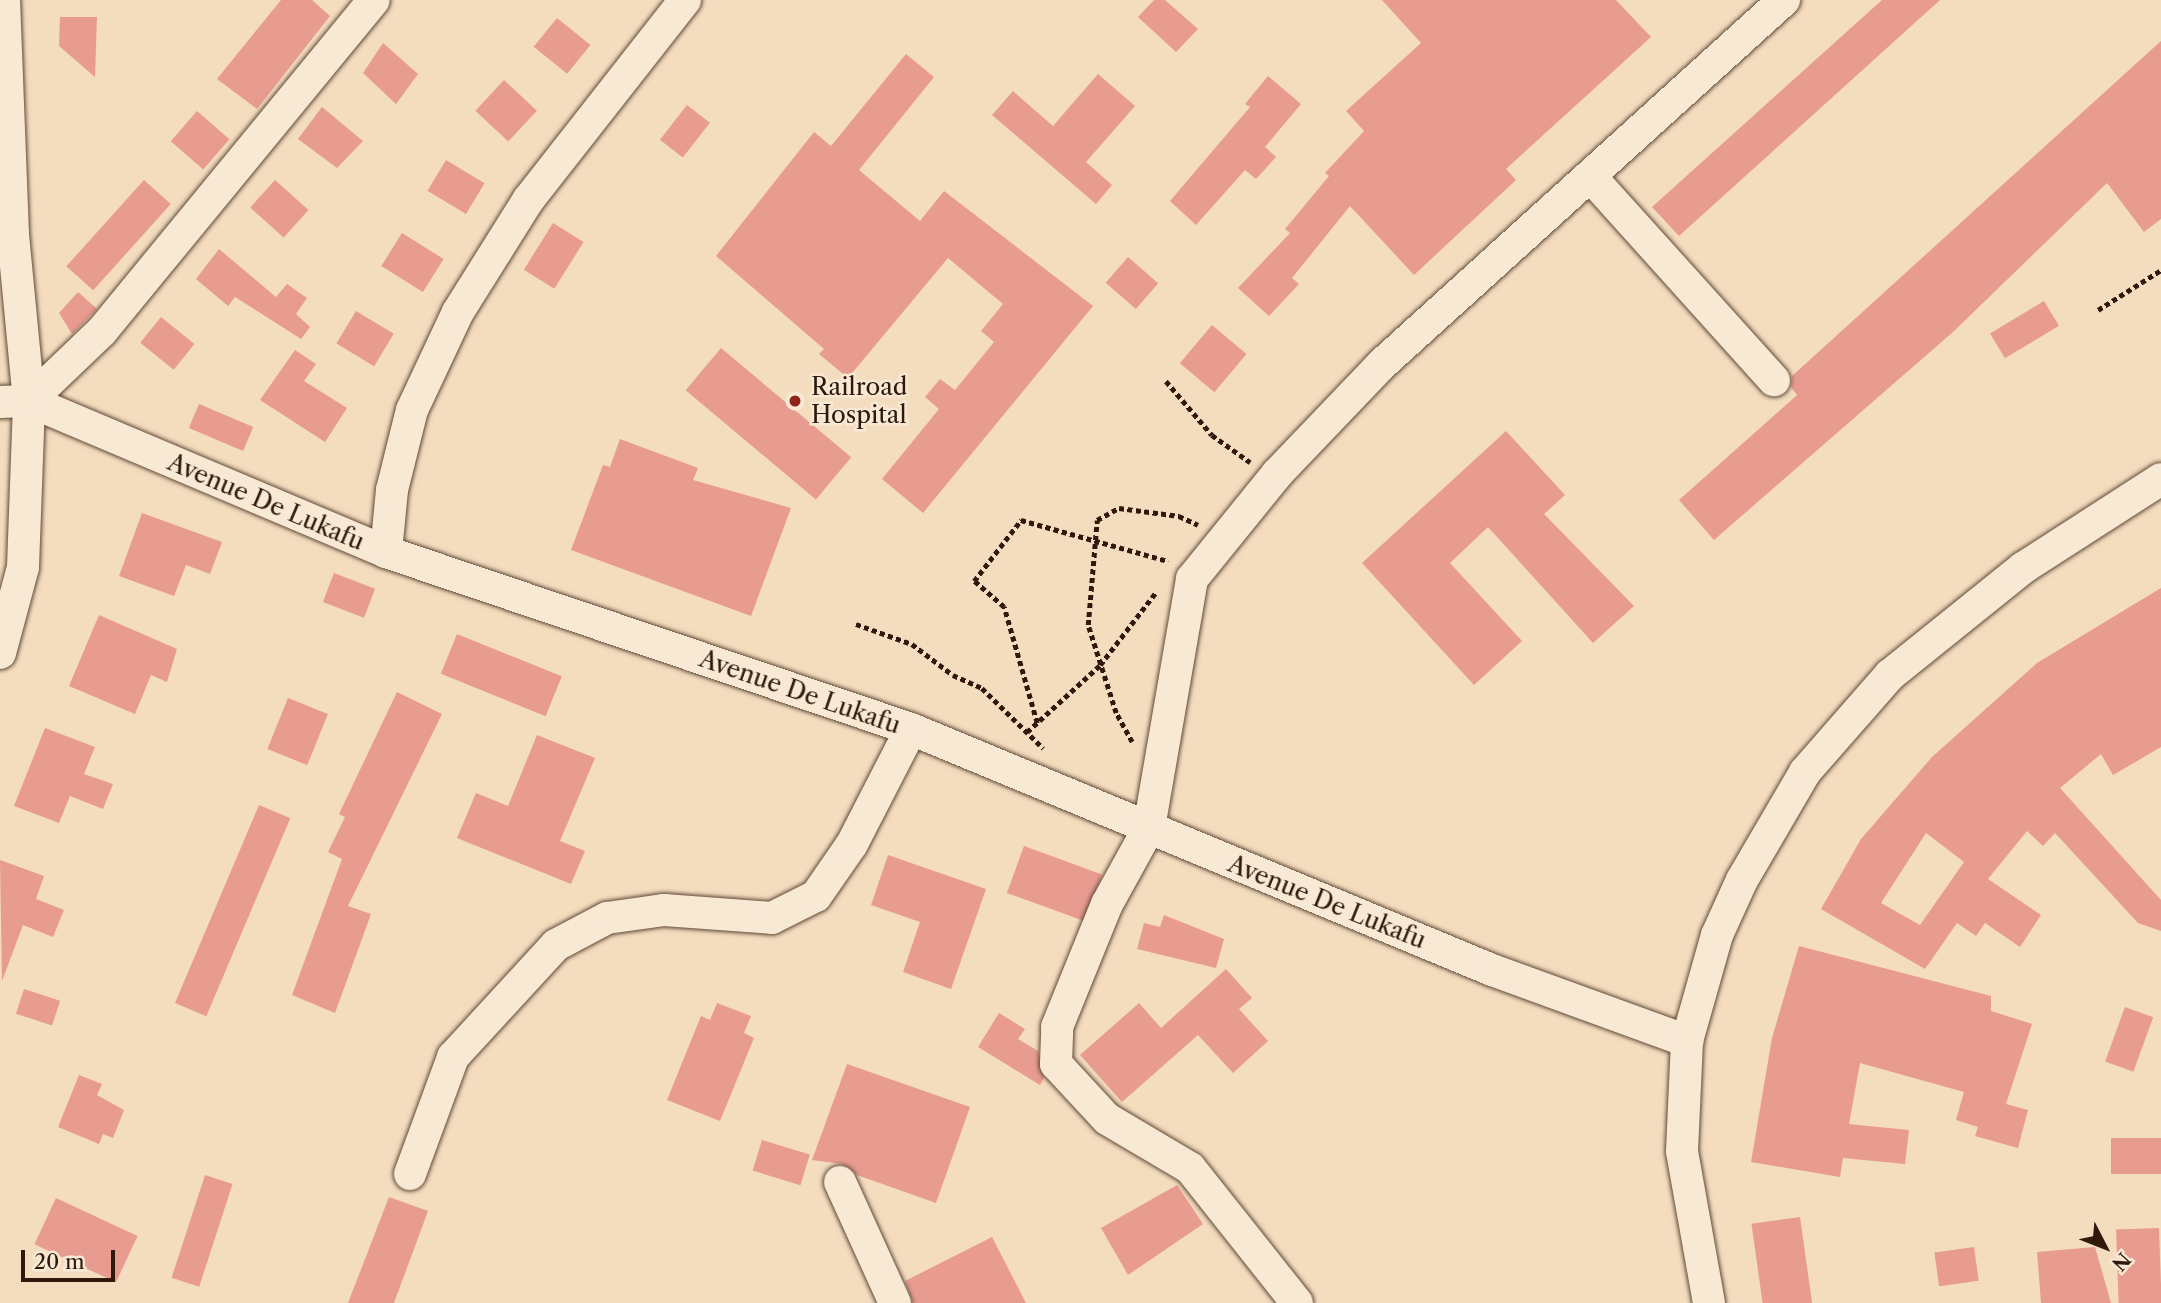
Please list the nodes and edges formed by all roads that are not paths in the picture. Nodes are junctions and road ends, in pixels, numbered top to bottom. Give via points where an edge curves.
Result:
1 (373, 0) edge
2 (685, 0) edge
3 (1784, 0) edge
4 (11, 6) edge
5 (1590, 176) junction
6 (1774, 380) dead end
7 (15, 402) edge
8 (2161, 479) edge
9 (386, 552) junction
10 (0, 653) edge
11 (911, 729) junction
12 (1149, 828) junction
13 (1687, 1041) junction
14 (410, 1174) dead end
15 (840, 1182) dead end
16 (895, 1303) edge
17 (1297, 1303) edge
18 (1709, 1303) edge

1 - 7 street via 102,331
2 - 9 street via 528,199 458,312 412,410 392,490
3 - 5 street
4 - 7 street
5 - 6 street
5 - 12 street via 1381,365 1277,474 1192,579
7 - 9 street, Avenue De Lukafu
7 - 10 street via 23,567
8 - 13 street via 2023,568 1891,675 1845,722 1805,772 1742,880 1717,935
9 - 11 street, Avenue De Lukafu
11 - 12 street, Avenue De Lukafu
11 - 14 street via 852,844 816,896 772,918 664,910 607,918 556,945 453,1057
12 - 13 street, Avenue De Lukafu via 1492,970
12 - 17 street via 1107,904 1057,1027 1056,1064 1107,1119 1190,1168
13 - 18 street via 1682,1151
15 - 16 street

